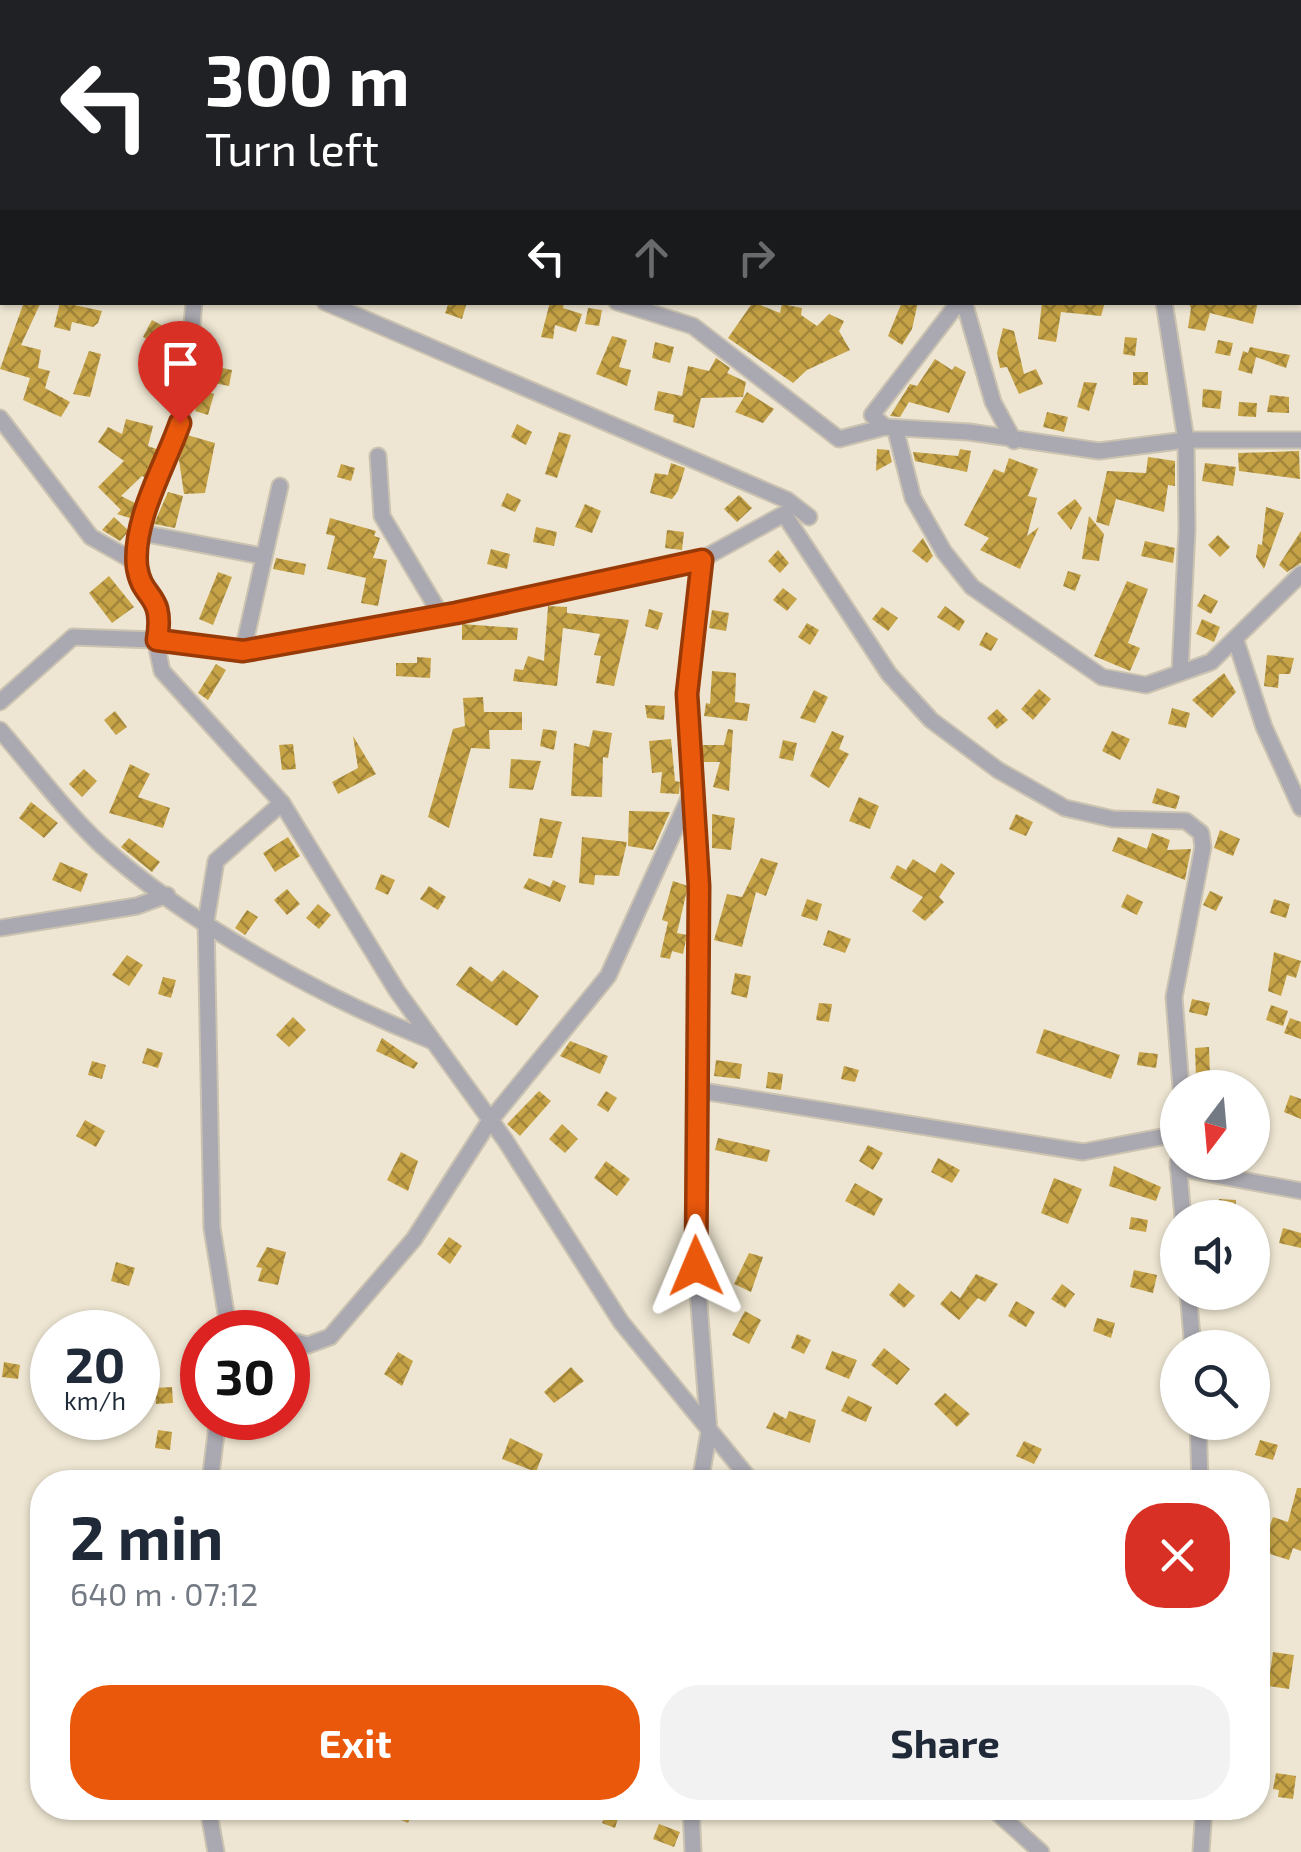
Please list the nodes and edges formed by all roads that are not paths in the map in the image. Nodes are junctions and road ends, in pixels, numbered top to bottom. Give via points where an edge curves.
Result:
1 (194, 305) edge
2 (332, 305) edge
3 (627, 305) edge
4 (959, 305) edge
5 (962, 305) edge
6 (1164, 305) edge
7 (0, 418) edge
8 (890, 428) junction
9 (1186, 440) junction
10 (1301, 440) edge
11 (1014, 441) junction
12 (378, 456) dead end
13 (280, 486) dead end
14 (809, 517) dead end
15 (142, 533) junction
16 (262, 556) junction
17 (702, 560) junction
18 (137, 563) junction
19 (1301, 574) edge
20 (441, 615) junction
21 (157, 640) junction
22 (1236, 641) junction
23 (243, 651) junction
24 (1180, 670) junction
25 (0, 702) edge
26 (0, 730) edge
27 (692, 793) junction
28 (282, 804) junction
29 (1301, 808) edge
30 (167, 895) junction
31 (206, 921) junction
32 (0, 928) edge
33 (430, 1040) junction
34 (1180, 1070) edge
35 (696, 1090) junction
36 (489, 1122) junction
37 (1160, 1135) edge
38 (1254, 1180) edge
39 (1301, 1191) edge
40 (225, 1310) edge
41 (310, 1344) edge
42 (710, 1432) junction
43 (215, 1440) edge
44 (1199, 1440) edge
45 (212, 1470) edge
46 (702, 1470) edge
47 (742, 1470) edge
48 (1200, 1470) edge
49 (210, 1820) edge
50 (692, 1820) edge
51 (1005, 1820) edge
52 (1203, 1820) edge
53 (216, 1852) edge
54 (693, 1852) edge
55 (1041, 1852) edge
56 (1201, 1852) edge

1 - 15 street via 190,336 197,364 190,396 147,502
2 - 14 street via 787,500
3 - 8 street via 694,326 839,438
4 - 8 street via 872,415
5 - 11 street via 993,402
6 - 9 street
7 - 18 street via 91,537
8 - 11 street
8 - 24 street via 913,498 972,587 1102,678 1146,685
9 - 10 street
9 - 11 street via 1099,451
9 - 24 street
12 - 20 street via 382,516
13 - 16 street
15 - 16 street
15 - 18 street
16 - 23 street
17 - 20 street
17 - 27 street via 688,658
17 - 34 street via 784,514 889,674 932,720 998,770 1065,808 1113,820 1195,825 1203,847 1174,998
18 - 21 street via 160,606
19 - 22 street
20 - 23 street
21 - 23 street
21 - 25 street via 73,637
21 - 28 street via 170,682
22 - 24 street via 1211,662
22 - 29 street via 1264,727
26 - 30 street via 99,844
27 - 35 street via 699,886
27 - 36 street via 608,976
28 - 31 street via 216,861
28 - 33 street
30 - 31 street
30 - 32 street
31 - 33 street via 329,993
31 - 40 street via 212,1228
33 - 36 street
35 - 37 street via 1083,1152
35 - 42 street via 696,1266
36 - 41 street via 414,1239 330,1338
36 - 42 street via 621,1322
38 - 39 street
42 - 46 street
42 - 47 street
43 - 45 street
44 - 48 street
49 - 53 street
50 - 54 street
51 - 55 street
52 - 56 street

